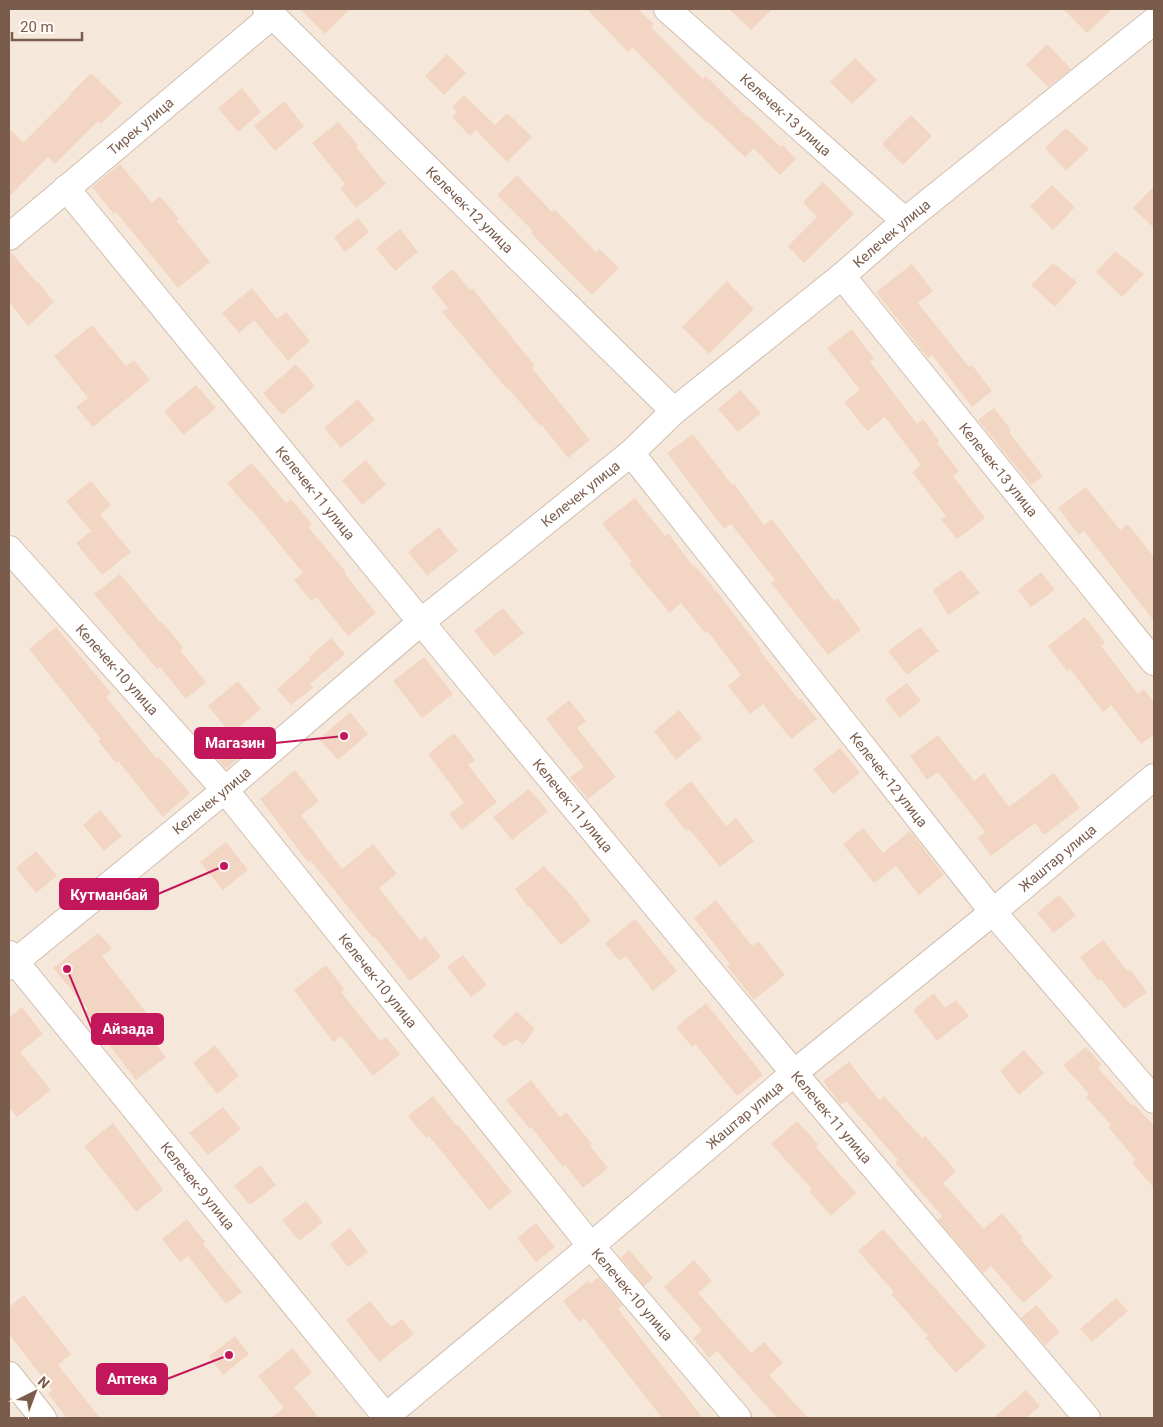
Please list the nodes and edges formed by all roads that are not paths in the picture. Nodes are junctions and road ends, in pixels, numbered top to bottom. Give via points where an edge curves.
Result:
1 (668, 9) edge
2 (269, 12) edge
3 (1154, 21) edge
4 (66, 188) junction
5 (904, 221) junction
6 (9, 237) edge
7 (842, 276) junction
8 (674, 411) junction
9 (631, 453) junction
10 (9, 549) edge
11 (421, 622) junction
12 (1154, 662) edge
13 (1154, 777) edge
14 (225, 790) junction
15 (993, 912) junction
16 (11, 961) edge
17 (794, 1073) junction
18 (1154, 1100) edge
19 (591, 1246) junction
20 (9, 1374) edge
21 (44, 1418) edge
22 (385, 1418) edge
23 (738, 1418) edge
24 (1087, 1418) edge

1 - 5 street, Келечек-13 улица
2 - 4 street, Тирек улица
2 - 8 street, Келечек-12 улица
3 - 5 street, Келечек улица
4 - 6 street, Тирек улица
4 - 11 street, Келечек-11 улица
5 - 7 street, Келечек улица
7 - 8 street, Келечек улица
7 - 12 street, Келечек-13 улица
8 - 9 street, Келечек улица
9 - 11 street, Келечек улица
9 - 15 street, Келечек-12 улица
10 - 14 street, Келечек-10 улица
11 - 14 street, Келечек улица
11 - 17 street, Келечек-11 улица
13 - 15 street, Жаштар улица
14 - 16 street, Келечек улица
14 - 19 street, Келечек-10 улица
15 - 17 street, Жаштар улица
15 - 18 street, Келечек-12 улица
16 - 22 street, Келечек-9 улица
17 - 19 street, Жаштар улица
17 - 24 street, Келечек-11 улица
19 - 22 street, Жаштар улица
19 - 23 street, Келечек-10 улица
20 - 21 street

